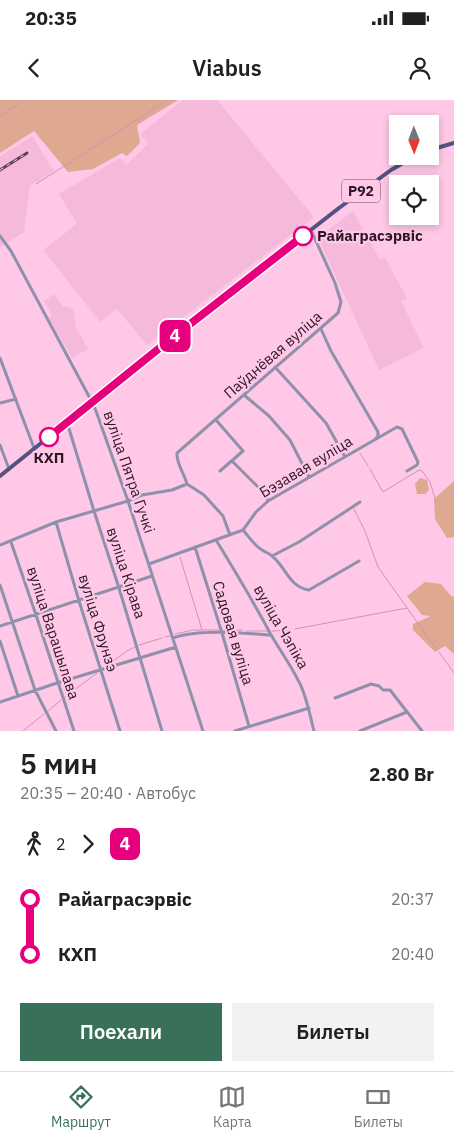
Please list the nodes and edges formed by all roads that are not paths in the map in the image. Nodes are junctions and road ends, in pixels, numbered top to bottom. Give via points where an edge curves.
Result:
1 (454, 143) edge
2 (439, 147) edge
3 (400, 165) edge
4 (311, 230) junction
5 (0, 236) edge
6 (320, 329) junction
7 (0, 358) edge
8 (276, 367) junction
9 (244, 395) junction
10 (16, 399) junction
11 (92, 402) junction
12 (0, 403) edge
13 (216, 420) junction
14 (67, 422) junction
15 (374, 440) junction
16 (0, 445) edge
17 (34, 448) junction
18 (344, 457) junction
19 (232, 461) junction
20 (8, 469) junction
21 (220, 471) dead end
22 (407, 471) dead end
23 (0, 476) edge
24 (309, 477) junction
25 (187, 484) junction
26 (128, 501) junction
27 (268, 501) junction
28 (360, 502) dead end
29 (94, 511) junction
30 (56, 522) junction
31 (243, 530) junction
32 (230, 535) junction
33 (216, 540) junction
34 (11, 542) junction
35 (0, 546) edge
36 (195, 547) junction
37 (272, 556) junction
38 (359, 561) dead end
39 (148, 564) junction
40 (152, 576) junction
41 (0, 585) edge
42 (119, 588) junction
43 (79, 601) junction
44 (36, 614) junction
45 (12, 621) junction
46 (0, 626) edge
47 (222, 633) junction
48 (271, 635) junction
49 (173, 638) junction
50 (0, 641) edge
51 (176, 647) junction
52 (140, 658) junction
53 (101, 670) junction
54 (57, 683) junction
55 (36, 690) junction
56 (18, 696) junction
57 (335, 698) dead end
58 (0, 702) edge
59 (309, 708) junction
60 (407, 712) junction
61 (249, 726) junction
62 (56, 731) edge
63 (74, 731) edge
64 (120, 731) edge
65 (162, 731) edge
66 (203, 731) edge
67 (235, 731) edge
68 (314, 731) edge
69 (362, 731) edge
70 (422, 731) edge

1 - 2 main road
3 - 4 main road, Р92
4 - 6 street, Паўднёвая вуліца via 341,302 338,313
4 - 11 main road, Р92
5 - 11 street, вуліца Пятра Гучкі
6 - 8 street, Паўднёвая вуліца
6 - 15 street via 378,432
7 - 10 street
8 - 9 street, Паўднёвая вуліца
8 - 18 street via 326,423
9 - 13 street, Паўднёвая вуліца
9 - 24 street via 290,440
10 - 12 street
10 - 17 street
11 - 14 main road, Р92
11 - 26 street, вуліца Пятра Гучкі
13 - 19 street via 243,451
13 - 25 street, Паўднёвая вуліца via 177,453
14 - 17 main road, Р92
14 - 29 street, вуліца Кірава
15 - 18 street, Бэзавая вуліца
15 - 22 street, Бэзавая вуліца via 397,427 402,429 418,462
16 - 20 street
17 - 20 main road, Р92
18 - 24 street, Бэзавая вуліца
19 - 21 street
19 - 27 street
20 - 23 main road, Р92
24 - 27 street, Бэзавая вуліца
25 - 26 street
25 - 32 street via 204,495 223,516
26 - 29 street
26 - 39 street, вуліца Пятра Гучкі
27 - 31 street, Бэзавая вуліца
28 - 37 street
29 - 30 street
29 - 42 street, вуліца Кірава
30 - 34 street
30 - 43 street, вуліца Фрунзэ
31 - 32 street
31 - 37 street via 262,551
32 - 33 street
33 - 36 street
33 - 48 street, вуліца Чэпіка
34 - 35 street
34 - 44 street, вуліца Варашылава
36 - 39 street
36 - 47 street, Садовая вуліца
37 - 38 street via 295,584 309,590
39 - 40 street, вуліца Пятра Гучкі
40 - 42 street
40 - 49 street, вуліца Пятра Гучкі
41 - 45 street
42 - 43 street
42 - 52 street, вуліца Кірава
43 - 44 street
43 - 53 street, вуліца Фрунзэ
44 - 45 street
44 - 54 street, вуліца Варашылава
45 - 46 street
45 - 55 street
47 - 48 street
47 - 49 street
47 - 61 street, Садовая вуліца
48 - 59 street, вуліца Чэпіка via 299,680
49 - 51 street, вуліца Пятра Гучкі
50 - 56 street
51 - 52 street
51 - 66 street, вуліца Пятра Гучкі
52 - 53 street
52 - 65 street, вуліца Кірава
53 - 54 street
53 - 64 street, вуліца Фрунзэ
54 - 55 street
54 - 63 street, вуліца Варашылава
55 - 56 street
55 - 62 street
56 - 58 street
57 - 60 street via 371,684 390,690
59 - 61 street
59 - 68 street, вуліца Чэпіка
60 - 69 street
60 - 70 street
61 - 67 street

